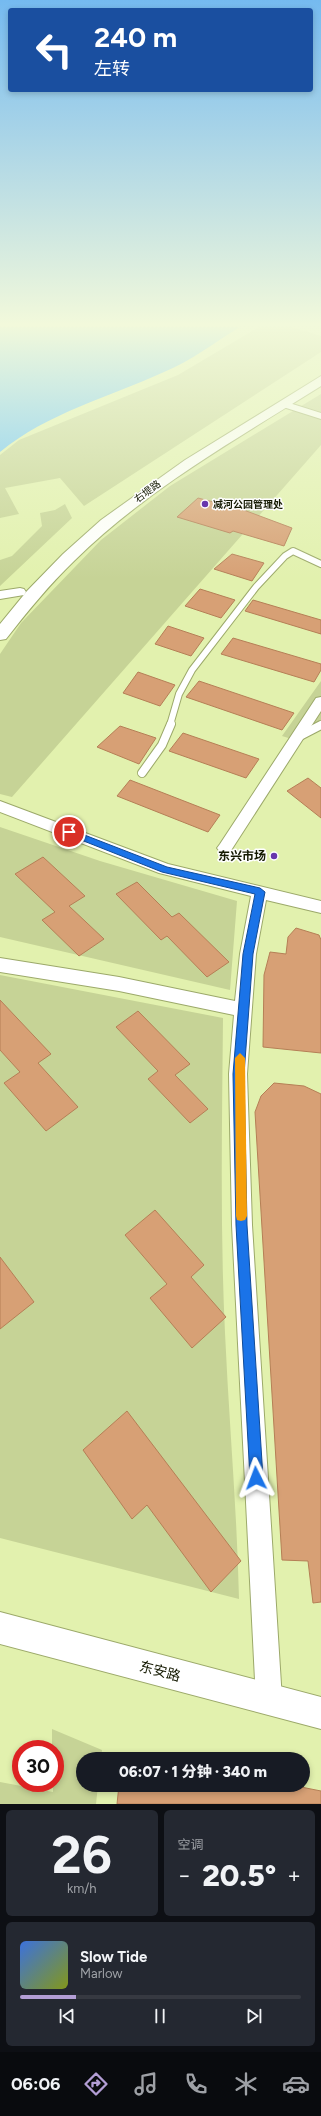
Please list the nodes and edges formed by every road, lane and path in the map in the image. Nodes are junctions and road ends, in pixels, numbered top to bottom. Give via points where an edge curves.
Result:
1 (253, 411) edge
2 (271, 411) edge
3 (306, 411) edge
4 (321, 416) edge
5 (321, 564) edge
6 (20, 592) junction
7 (0, 595) edge
8 (0, 616) edge
9 (0, 635) edge
10 (321, 701) edge
11 (321, 725) edge
12 (297, 738) junction
13 (142, 773) dead end
14 (0, 806) edge
15 (225, 848) dead end
16 (260, 892) junction
17 (321, 907) edge
18 (0, 965) edge
19 (244, 1010) junction
20 (0, 1628) edge
21 (269, 1700) junction
22 (321, 1713) edge

1 - 6 main road, 右堤路 via 130,492 76,534
2 - 9 main road, 右堤路 via 170,474 114,517 60,566
3 - 4 street
5 - 13 lane via 293,551 278,562 244,602 184,682 167,734
6 - 7 street
6 - 8 main road, 右堤路
10 - 12 street
11 - 12 lane
12 - 15 street
14 - 16 street via 165,870
16 - 17 street
16 - 19 street via 248,954
18 - 19 street via 119,984
19 - 21 street via 238,1074 242,1225
20 - 21 street, 东安路
21 - 22 street, 东安路

